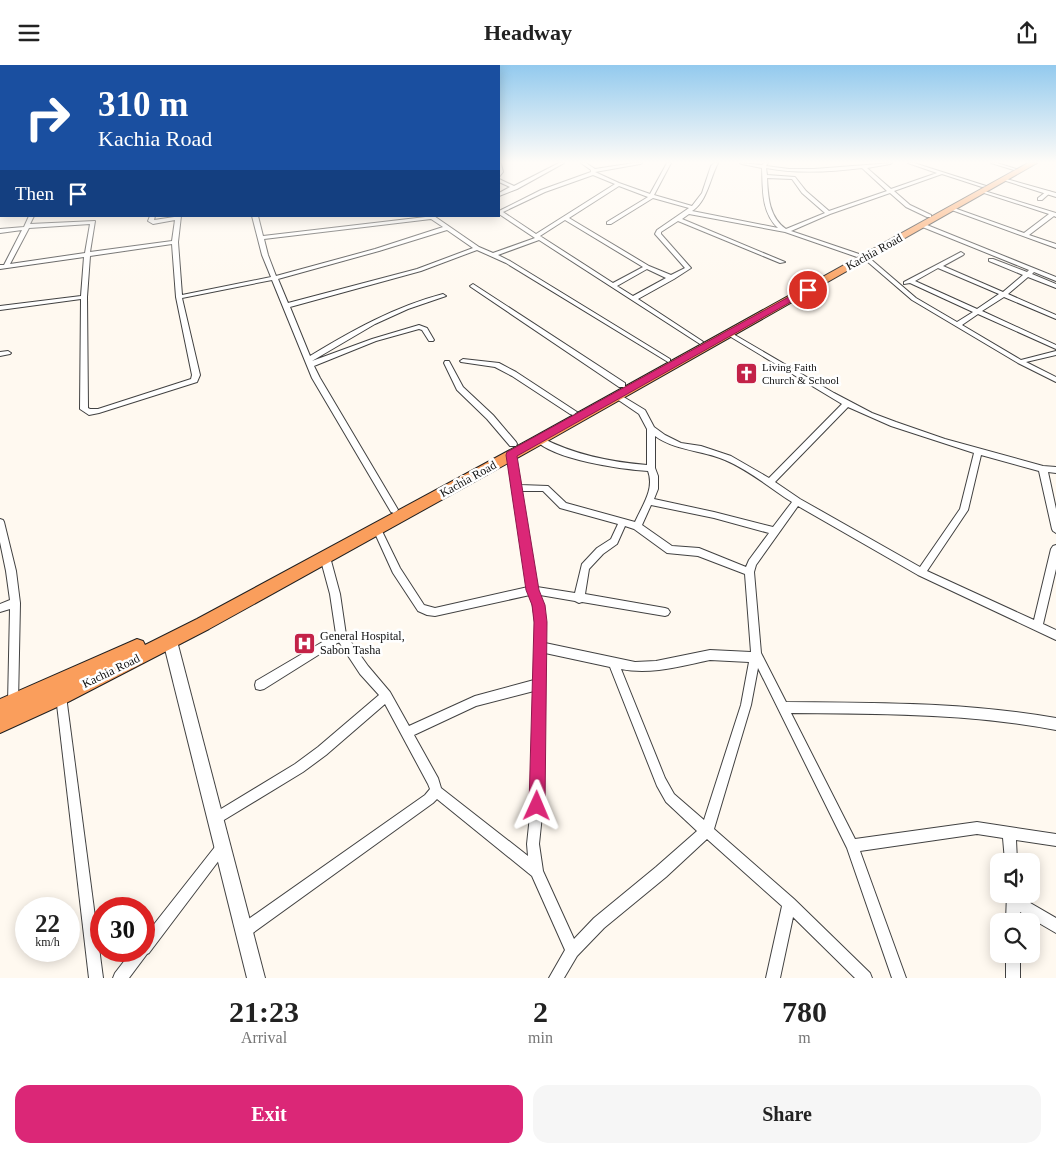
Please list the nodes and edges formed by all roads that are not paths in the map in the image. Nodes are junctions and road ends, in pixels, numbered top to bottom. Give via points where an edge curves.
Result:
1 (512, 206) edge
2 (585, 206) edge
3 (637, 206) edge
4 (685, 206) edge
5 (768, 206) edge
6 (820, 206) edge
7 (850, 206) edge
8 (908, 206) edge
9 (953, 206) edge
10 (957, 206) edge
11 (1031, 206) edge
12 (694, 208) joint
13 (952, 209) junction
14 (500, 212) edge
15 (689, 212) junction
16 (500, 213) edge
17 (828, 213) junction
18 (1055, 214) edge
19 (32, 217) edge
20 (152, 217) edge
21 (178, 217) edge
22 (255, 217) edge
23 (431, 217) edge
24 (566, 218) junction
25 (677, 219) junction
26 (925, 221) junction
27 (609, 223) dead end
28 (27, 227) junction
29 (446, 228) junction
30 (0, 231) edge
31 (786, 231) junction
32 (1025, 235) junction
33 (537, 237) junction
34 (261, 238) junction
35 (175, 242) junction
36 (1056, 246) edge
37 (477, 248) junction
38 (961, 254) dead end
39 (87, 255) junction
40 (494, 255) junction
41 (856, 258) junction
42 (991, 260) dead end
43 (782, 262) dead end
44 (938, 266) junction
45 (3, 267) edge
46 (647, 267) junction
47 (1030, 272) junction
48 (274, 278) junction
49 (672, 278) junction
50 (1056, 279) edge
51 (910, 281) junction
52 (473, 286) dead end
53 (613, 287) junction
54 (899, 287) junction
55 (1056, 287) edge
56 (1005, 293) junction
57 (443, 296) dead end
58 (84, 297) junction
59 (180, 297) junction
60 (632, 299) junction
61 (284, 306) junction
62 (0, 308) edge
63 (978, 311) junction
64 (1056, 317) edge
65 (958, 324) junction
66 (728, 333) junction
67 (431, 340) dead end
68 (700, 342) junction
69 (1056, 347) edge
70 (8, 353) dead end
71 (1056, 353) edge
72 (0, 354) edge
73 (668, 360) junction
74 (463, 361) dead end
75 (1020, 362) junction
76 (309, 363) junction
77 (446, 363) dead end
78 (1056, 380) edge
79 (619, 390) junction
80 (847, 403) junction
81 (573, 412) junction
82 (652, 429) junction
83 (539, 440) junction
84 (512, 449) junction
85 (978, 452) junction
86 (651, 468) junction
87 (1043, 469) junction
88 (1056, 470) edge
89 (770, 483) junction
90 (517, 488) junction
91 (650, 501) junction
92 (797, 501) junction
93 (394, 510) junction
94 (623, 522) junction
95 (637, 526) junction
96 (1, 529) edge
97 (377, 529) junction
98 (1056, 529) edge
99 (773, 531) junction
100 (1056, 549) edge
101 (325, 557) junction
102 (1054, 568) edge
103 (749, 572) junction
104 (921, 572) junction
105 (532, 590) junction
106 (579, 599) junction
107 (15, 603) junction
108 (0, 608) edge
109 (665, 612) dead end
110 (1038, 626) junction
111 (1056, 635) edge
112 (341, 637) junction
113 (170, 641) junction
114 (540, 647) junction
115 (755, 655) junction
116 (614, 664) junction
117 (539, 684) junction
118 (260, 685) dead end
119 (62, 696) junction
120 (386, 696) junction
121 (13, 703) junction
122 (782, 707) junction
123 (0, 708) edge
124 (0, 723) edge
125 (1056, 724) edge
126 (406, 733) junction
127 (436, 791) junction
128 (215, 819) junction
129 (706, 830) junction
130 (1009, 834) junction
131 (1056, 841) edge
132 (852, 845) junction
133 (222, 847) junction
134 (1010, 853) edge
135 (537, 871) junction
136 (1021, 903) edge
137 (789, 904) junction
138 (1056, 926) edge
139 (245, 930) junction
140 (155, 934) edge
141 (572, 951) junction
142 (132, 962) edge
143 (1013, 963) edge
144 (96, 978) edge
145 (120, 978) edge
146 (256, 978) edge
147 (556, 978) edge
148 (773, 978) edge
149 (865, 978) edge
150 (899, 978) edge
151 (1013, 978) edge

1 - 14 street
2 - 24 street
3 - 27 street
4 - 12 street
5 - 31 street via 771,219
6 - 17 street
7 - 17 street
8 - 26 street
9 - 26 highway, Kachia Road
10 - 13 highway, Kachia Road
11 - 18 street
12 - 15 street
13 - 26 highway, Kachia Road
13 - 32 street
15 - 25 street
15 - 31 street
16 - 33 street
17 - 31 street
18 - 32 street
19 - 28 street
20 - 21 street via 153,222
21 - 35 street
22 - 34 street
23 - 29 street
23 - 34 street
24 - 33 street
24 - 46 street
25 - 43 street
25 - 49 street via 658,234 688,268
26 - 41 highway, Kachia Road
26 - 47 street
28 - 30 street
28 - 39 street via 92,222
28 - 45 street
29 - 37 street
29 - 48 street
31 - 41 street
32 - 36 street
33 - 40 street
33 - 53 street
34 - 48 street
35 - 39 street
35 - 59 street
37 - 40 street
37 - 61 street via 419,270
38 - 44 street
39 - 45 street
39 - 58 street
40 - 73 street
41 - 54 street
41 - 66 highway, Kachia Road
41 - 68 highway, Kachia Road
42 - 47 street
44 - 51 street
44 - 56 street
46 - 49 street
46 - 53 street
47 - 50 street
47 - 55 street
47 - 56 street
48 - 59 street
48 - 61 street
49 - 60 street
51 - 54 street
51 - 63 street
52 - 79 street
53 - 60 street
54 - 65 street
56 - 63 street
56 - 64 street
57 - 76 street via 366,324
58 - 59 street via 84,409 89,412 194,380 196,375
58 - 62 street
60 - 68 street
61 - 76 street
63 - 65 street
63 - 69 street
65 - 75 street
66 - 79 highway, Kachia Road
66 - 80 street
67 - 76 street via 425,329 419,327
68 - 73 highway, Kachia Road
70 - 72 street
71 - 75 street
73 - 79 highway, Kachia Road
74 - 81 street via 497,365
75 - 78 street
76 - 93 street
77 - 84 street via 460,389 490,417
79 - 81 highway, Kachia Road
79 - 82 street via 642,412
79 - 83 highway, Kachia Road
80 - 85 street via 913,431
80 - 89 street
81 - 84 highway, Kachia Road
82 - 86 street
82 - 89 street via 679,445 728,458
83 - 84 highway, Kachia Road
83 - 86 street via 597,462
84 - 90 street
84 - 93 highway, Kachia Road
84 - 97 highway, Kachia Road
85 - 87 street
85 - 104 street via 964,510
86 - 91 street via 654,483
87 - 88 street
87 - 98 street
89 - 92 street
90 - 94 street via 545,488 564,506
90 - 105 street
91 - 95 street
91 - 99 street
92 - 99 street
92 - 104 street
93 - 121 highway, Kachia Road via 169,631
94 - 95 street
94 - 106 street via 614,541 584,567
95 - 103 street via 670,549 699,552
96 - 107 street
97 - 101 highway, Kachia Road
97 - 105 street via 396,570 421,608 427,611 435,612
99 - 103 street
100 - 102 street
101 - 112 street via 335,594
101 - 113 highway, Kachia Road
102 - 110 street
103 - 115 street
104 - 110 street
105 - 106 street
105 - 114 street via 538,605
106 - 109 street
107 - 108 street
107 - 121 street
110 - 111 street
112 - 118 street
112 - 120 street
113 - 119 highway, Kachia Road
113 - 128 street
114 - 116 street
114 - 117 street
115 - 116 street via 710,655 635,667
115 - 122 street
115 - 129 street via 746,705
116 - 129 street via 661,782 670,798
117 - 126 street via 475,701
117 - 135 street via 537,806 533,845
119 - 124 highway, Kachia Road
119 - 144 street
120 - 126 street
120 - 128 street via 306,763
121 - 123 highway, Kachia Road
122 - 125 street via 966,712 1023,717
122 - 132 street
126 - 127 street
127 - 135 street
127 - 139 street
128 - 133 street
129 - 137 street
129 - 141 street via 599,923
130 - 131 street
130 - 132 street via 966,829
130 - 134 street
132 - 150 street
133 - 139 street
133 - 140 street
135 - 141 street
136 - 138 street
137 - 148 street
137 - 149 street
139 - 146 street
141 - 147 street
142 - 145 street
143 - 151 street

